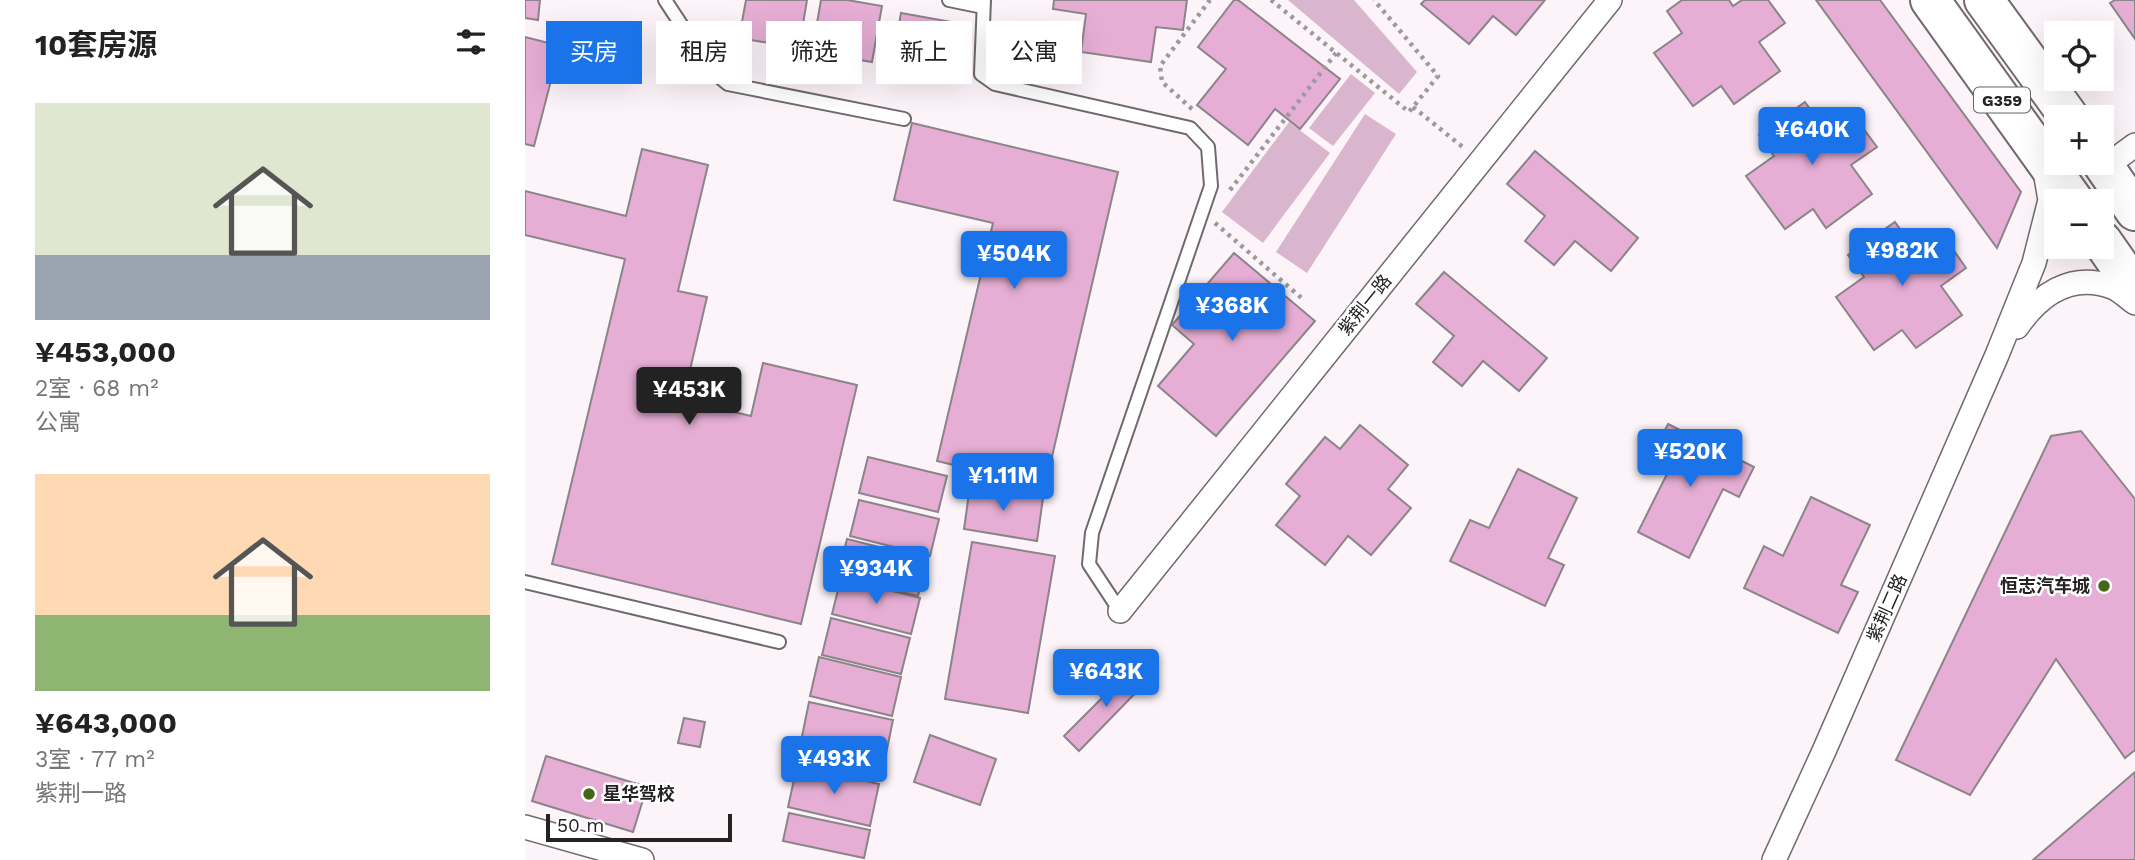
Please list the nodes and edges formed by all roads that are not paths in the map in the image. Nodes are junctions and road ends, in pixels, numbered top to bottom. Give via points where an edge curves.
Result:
1 (665, 0) edge
2 (949, 0) edge
3 (1610, 0) edge
4 (1930, 0) edge
5 (1984, 0) edge
6 (983, 3) edge
7 (2060, 105) edge
8 (904, 119) dead end
9 (2043, 157) junction
10 (2114, 158) edge
11 (2066, 189) edge
12 (2135, 211) edge
13 (2114, 258) edge
14 (2135, 288) edge
15 (2135, 303) edge
16 (1997, 355) junction
17 (525, 582) edge
18 (1120, 611) joint
19 (779, 642) dead end
20 (525, 827) edge
21 (642, 860) edge
22 (1774, 860) edge

1 - 8 lane via 711,70 728,84
2 - 6 lane
3 - 18 street, 紫荆一路
4 - 9 highway, G359
5 - 7 highway, G359
6 - 18 lane via 981,74 995,84 1190,128 1208,147 1211,186 1092,533 1089,564
9 - 11 highway, G359
9 - 16 street, 紫荆二路 via 2050,200 2033,263
10 - 12 highway
13 - 14 highway
15 - 16 street, 紫荆二路 via 2113,288 2086,282 2061,286 2031,306
16 - 22 street, 紫荆二路
17 - 19 lane
20 - 21 street

